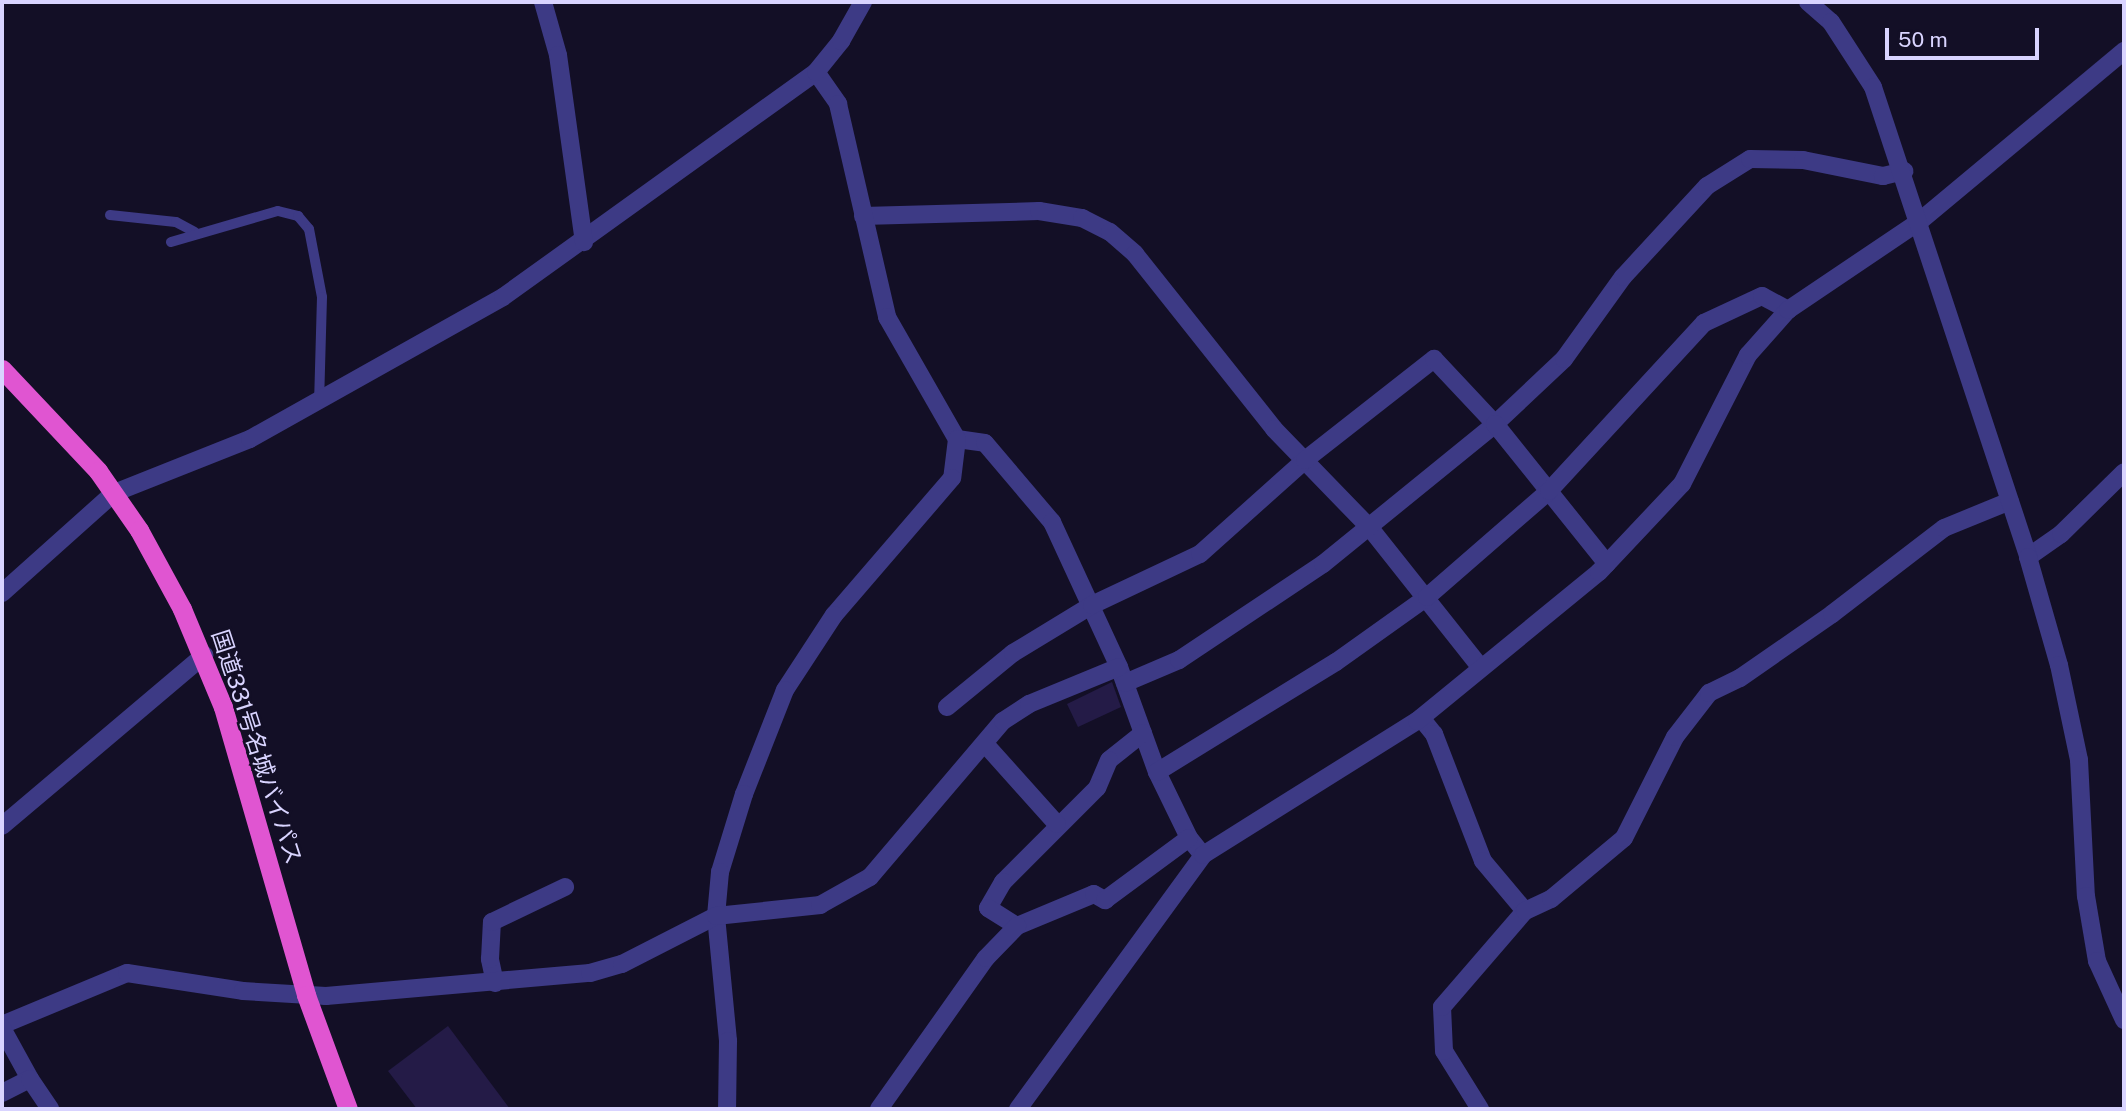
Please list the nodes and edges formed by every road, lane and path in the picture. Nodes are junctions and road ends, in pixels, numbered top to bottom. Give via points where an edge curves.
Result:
1 (543, 2) edge
2 (863, 2) edge
3 (1808, 2) edge
4 (2124, 51) edge
5 (816, 72) junction
6 (1904, 172) junction
7 (110, 215) dead end
8 (863, 216) junction
9 (1920, 221) junction
10 (195, 232) junction
11 (171, 242) dead end
12 (584, 242) junction
13 (1788, 310) junction
14 (2, 369) edge
15 (319, 404) junction
16 (1495, 424) junction
17 (957, 439) junction
18 (1305, 460) junction
19 (2124, 472) edge
20 (1549, 491) junction
21 (114, 493) junction
22 (2010, 501) junction
23 (1370, 528) junction
24 (2028, 557) junction
25 (1606, 564) junction
26 (2, 593) edge
27 (1427, 597) junction
28 (1092, 605) junction
29 (204, 655) junction
30 (1480, 667) junction
31 (1122, 675) junction
32 (947, 707) dead end
33 (1421, 718) junction
34 (1143, 733) junction
35 (986, 745) junction
36 (1157, 772) junction
37 (1057, 824) junction
38 (2, 826) edge
39 (1189, 838) junction
40 (1203, 855) junction
41 (565, 887) dead end
42 (1525, 911) junction
43 (716, 916) junction
44 (1017, 926) junction
45 (495, 984) junction
46 (306, 995) junction
47 (2124, 1020) edge
48 (2, 1027) edge
49 (30, 1079) junction
50 (2, 1093) edge
51 (50, 1109) edge
52 (348, 1109) edge
53 (727, 1109) edge
54 (879, 1109) edge
55 (1018, 1109) edge
56 (1480, 1109) edge

1 - 12 street via 558,55
2 - 5 street
3 - 6 street via 1831,22 1873,87
4 - 9 street
5 - 8 street via 838,104
5 - 12 street
6 - 9 street
6 - 16 street via 1883,176 1802,160 1750,159 1707,186 1623,277 1564,359
7 - 10 lane via 176,222
8 - 17 street via 887,317
8 - 18 street via 1039,211 1082,218 1110,232 1135,254 1274,429
9 - 13 street
9 - 22 street
10 - 11 lane
10 - 15 lane via 278,211 298,216 309,229 321,297
12 - 15 street via 503,297
13 - 20 street via 1762,296 1704,323
13 - 25 street via 1748,355 1682,484
14 - 21 highway, 国道331号名城バイパス via 62,429
15 - 21 street via 250,439
16 - 18 street via 1434,359
16 - 20 street
16 - 23 street
17 - 28 street via 985,443 1052,522
17 - 43 street via 952,478 834,615 785,690 744,794 720,872
18 - 23 street
18 - 28 street via 1200,554
19 - 24 street via 2060,534
20 - 25 street
20 - 27 street
21 - 26 street
21 - 29 highway, 国道331号名城バイパス via 176,597
22 - 24 street
22 - 42 street via 1944,528 1832,614 1740,678 1709,692 1675,737 1624,838 1552,899
23 - 27 street
23 - 31 street via 1179,660
24 - 47 street via 2080,760 2086,896 2097,961
25 - 30 street
27 - 30 street
27 - 36 street via 1336,662
28 - 31 street
28 - 32 street via 1013,653
29 - 38 street
29 - 46 highway, 国道331号名城バイパス via 241,762
30 - 33 street
31 - 34 street
31 - 35 street via 1029,704 1003,721
33 - 40 street
33 - 42 street via 1434,734 1483,861
34 - 36 street
34 - 37 street via 1109,760 1097,788
35 - 37 street
35 - 43 street via 870,877 844,895 820,905
36 - 39 street
37 - 44 street via 992,897 990,913
39 - 40 street
39 - 44 street via 1105,900 1094,894
40 - 55 street
41 - 45 street via 492,922 490,959
42 - 56 street via 1442,1007 1444,1051
43 - 45 street via 622,964 590,974
43 - 53 street via 727,1041
44 - 54 street via 986,958
45 - 46 street
46 - 48 street via 243,991 127,973
46 - 52 highway, 国道331号名城バイパス
48 - 49 street
49 - 50 street
49 - 51 street

